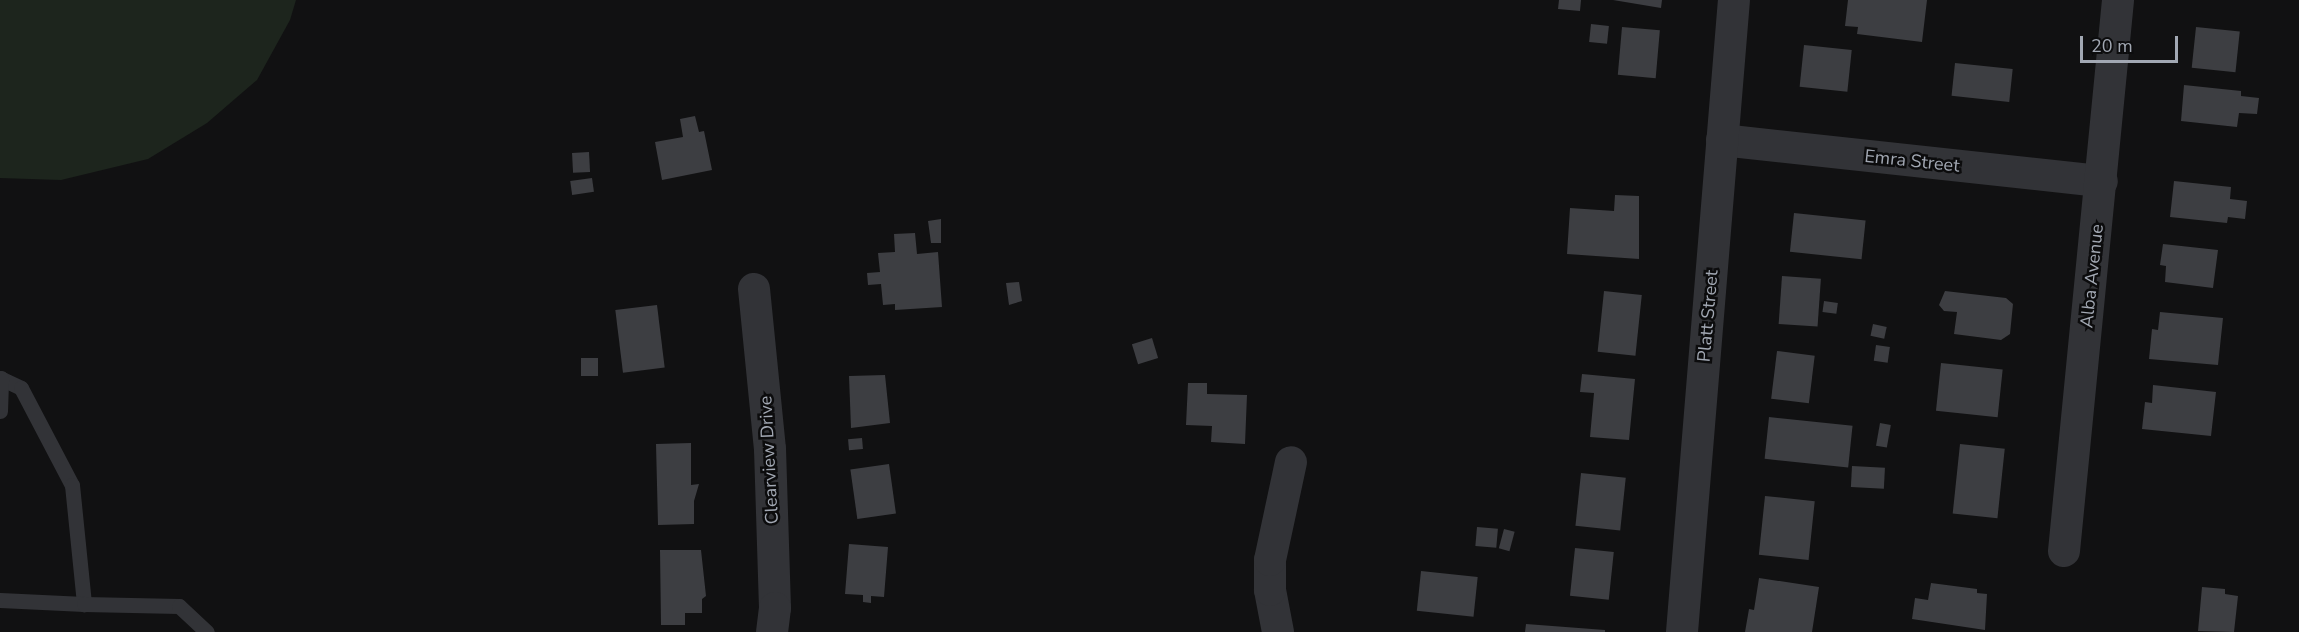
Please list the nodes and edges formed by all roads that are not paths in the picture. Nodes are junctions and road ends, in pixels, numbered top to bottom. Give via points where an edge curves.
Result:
1 (1734, 0) edge
2 (2118, 0) edge
3 (1722, 140) junction
4 (2102, 181) junction
5 (754, 289) dead end
6 (0, 378) edge
7 (0, 411) edge
8 (1291, 462) dead end
9 (2064, 551) dead end
10 (0, 600) edge
11 (84, 604) junction
12 (207, 632) edge
13 (772, 632) edge
14 (1278, 632) edge
15 (1682, 632) edge

1 - 3 street, Platt Street
2 - 4 street, Alba Avenue
3 - 4 street, Emra Street
3 - 15 street, Platt Street
4 - 9 street, Alba Avenue
5 - 13 street, Clearview Drive via 770,449 775,608
6 - 7 lane
6 - 11 lane via 21,388 72,485
8 - 14 street via 1270,560 1270,590
10 - 11 lane
11 - 12 lane via 179,606

